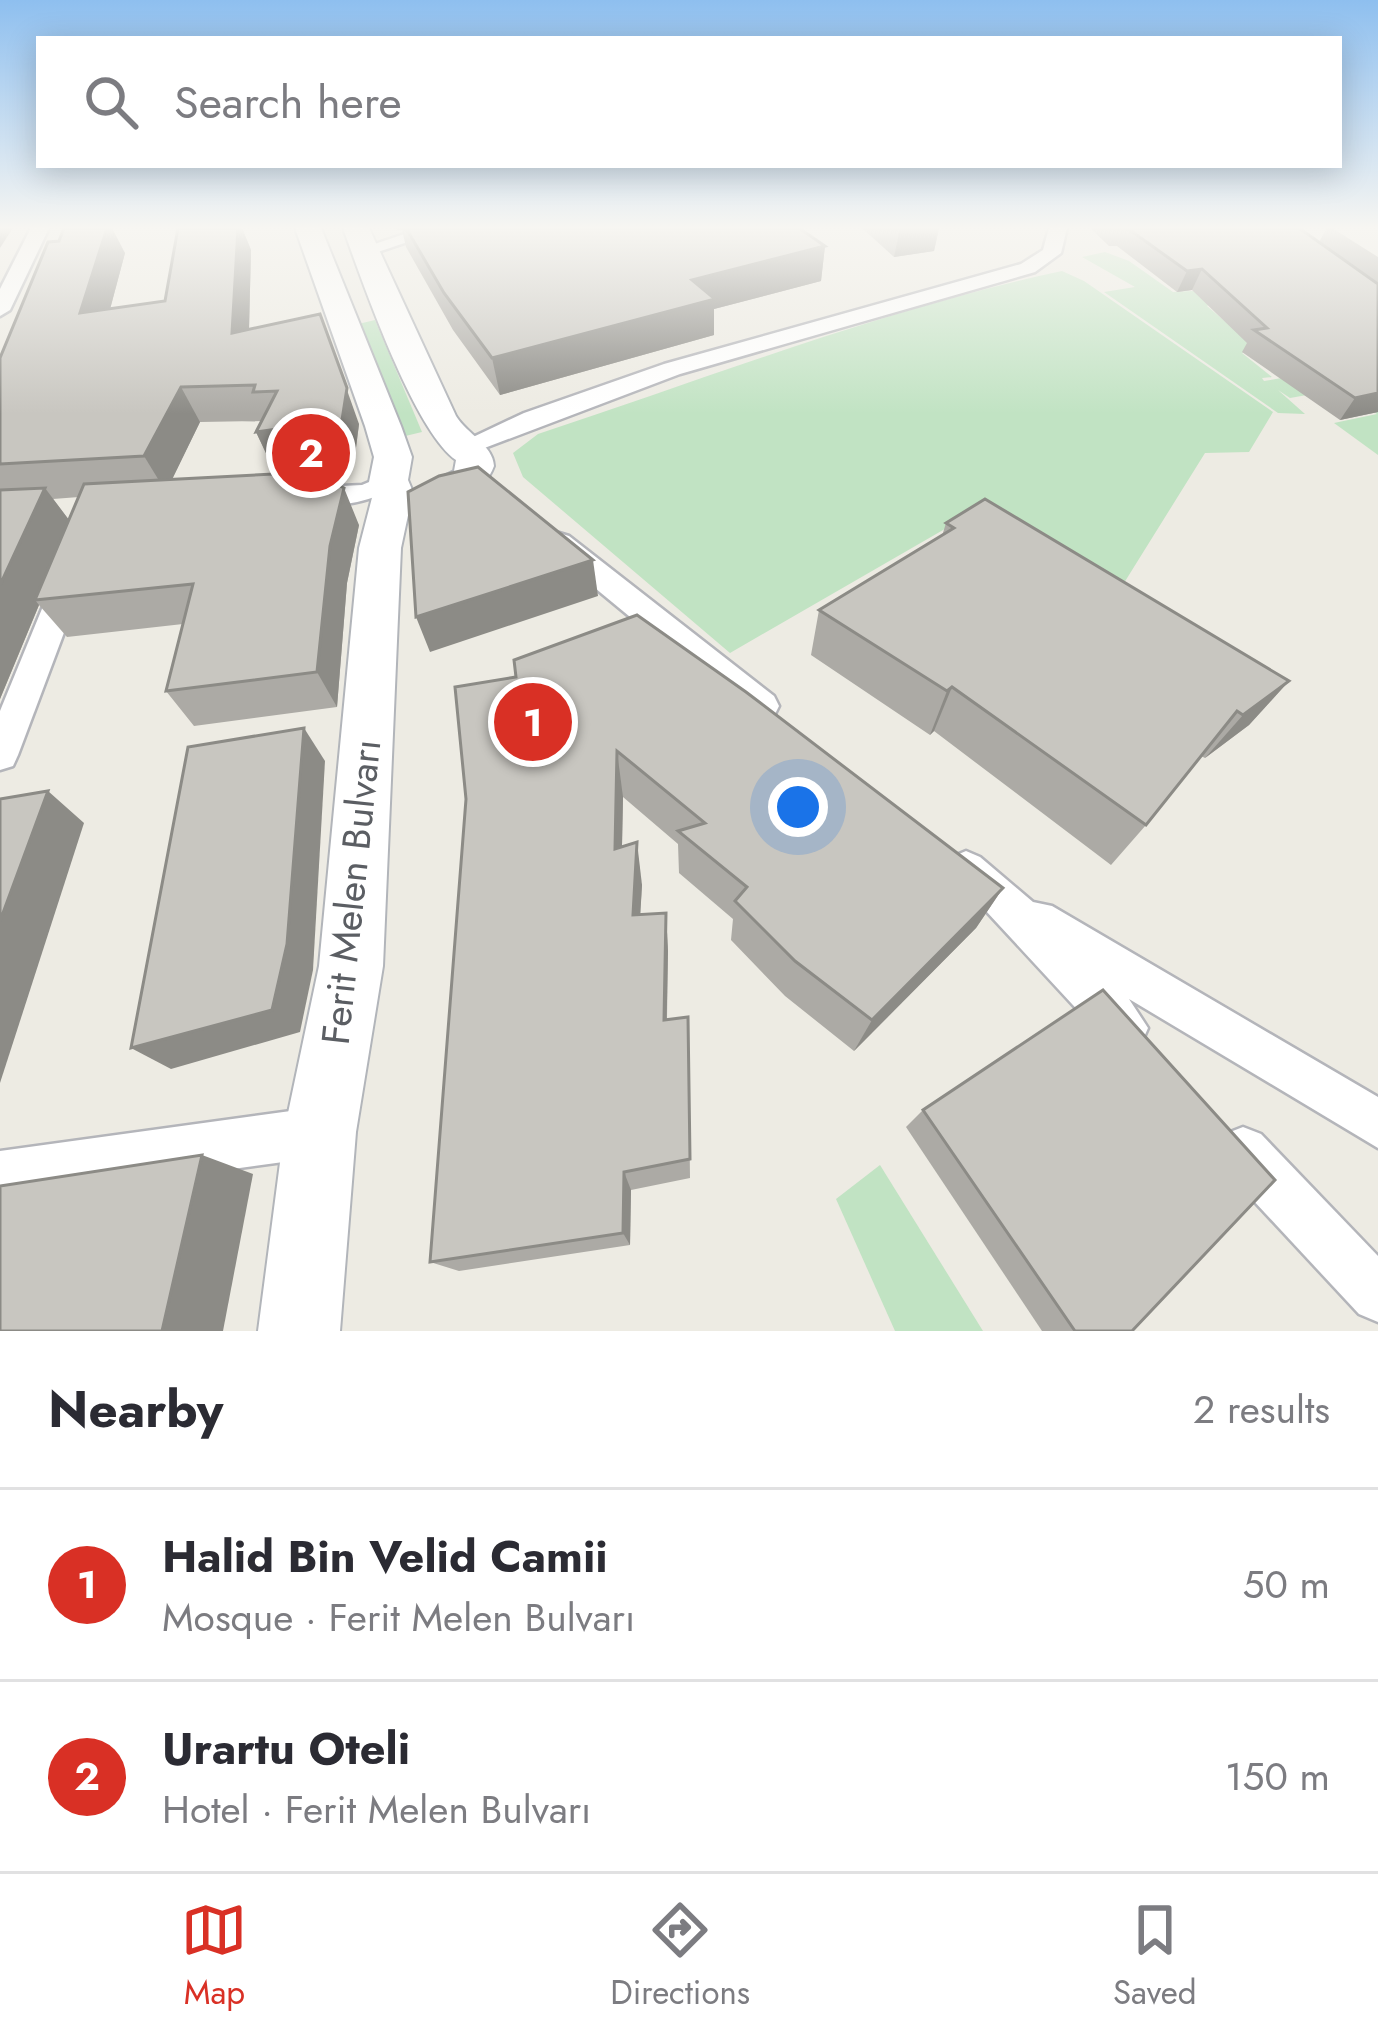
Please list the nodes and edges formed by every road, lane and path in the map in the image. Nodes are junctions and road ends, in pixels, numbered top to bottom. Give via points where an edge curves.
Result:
1 (328, 290) edge
2 (383, 290) edge
3 (946, 290) edge
4 (483, 475) junction
5 (390, 488) junction
6 (280, 498) edge
7 (80, 550) edge
8 (798, 735) edge
9 (0, 755) edge
10 (945, 853) edge
11 (1000, 897) junction
12 (1147, 1051) edge
13 (1213, 1120) edge
14 (1378, 1124) edge
15 (320, 1132) junction
16 (0, 1176) edge
17 (1378, 1294) edge
18 (299, 1331) edge

1 - 5 main road, Ferit Melen Bulvarı
2 - 4 main road via 438,416
3 - 4 street via 518,423
4 - 5 main road via 441,494
4 - 5 main road via 429,443
4 - 8 street
5 - 6 street
5 - 15 main road, Ferit Melen Bulvarı via 351,966
7 - 9 street
10 - 11 street
11 - 12 street
11 - 14 street
13 - 17 street
15 - 16 street
15 - 18 main road, Ferit Melen Bulvarı

